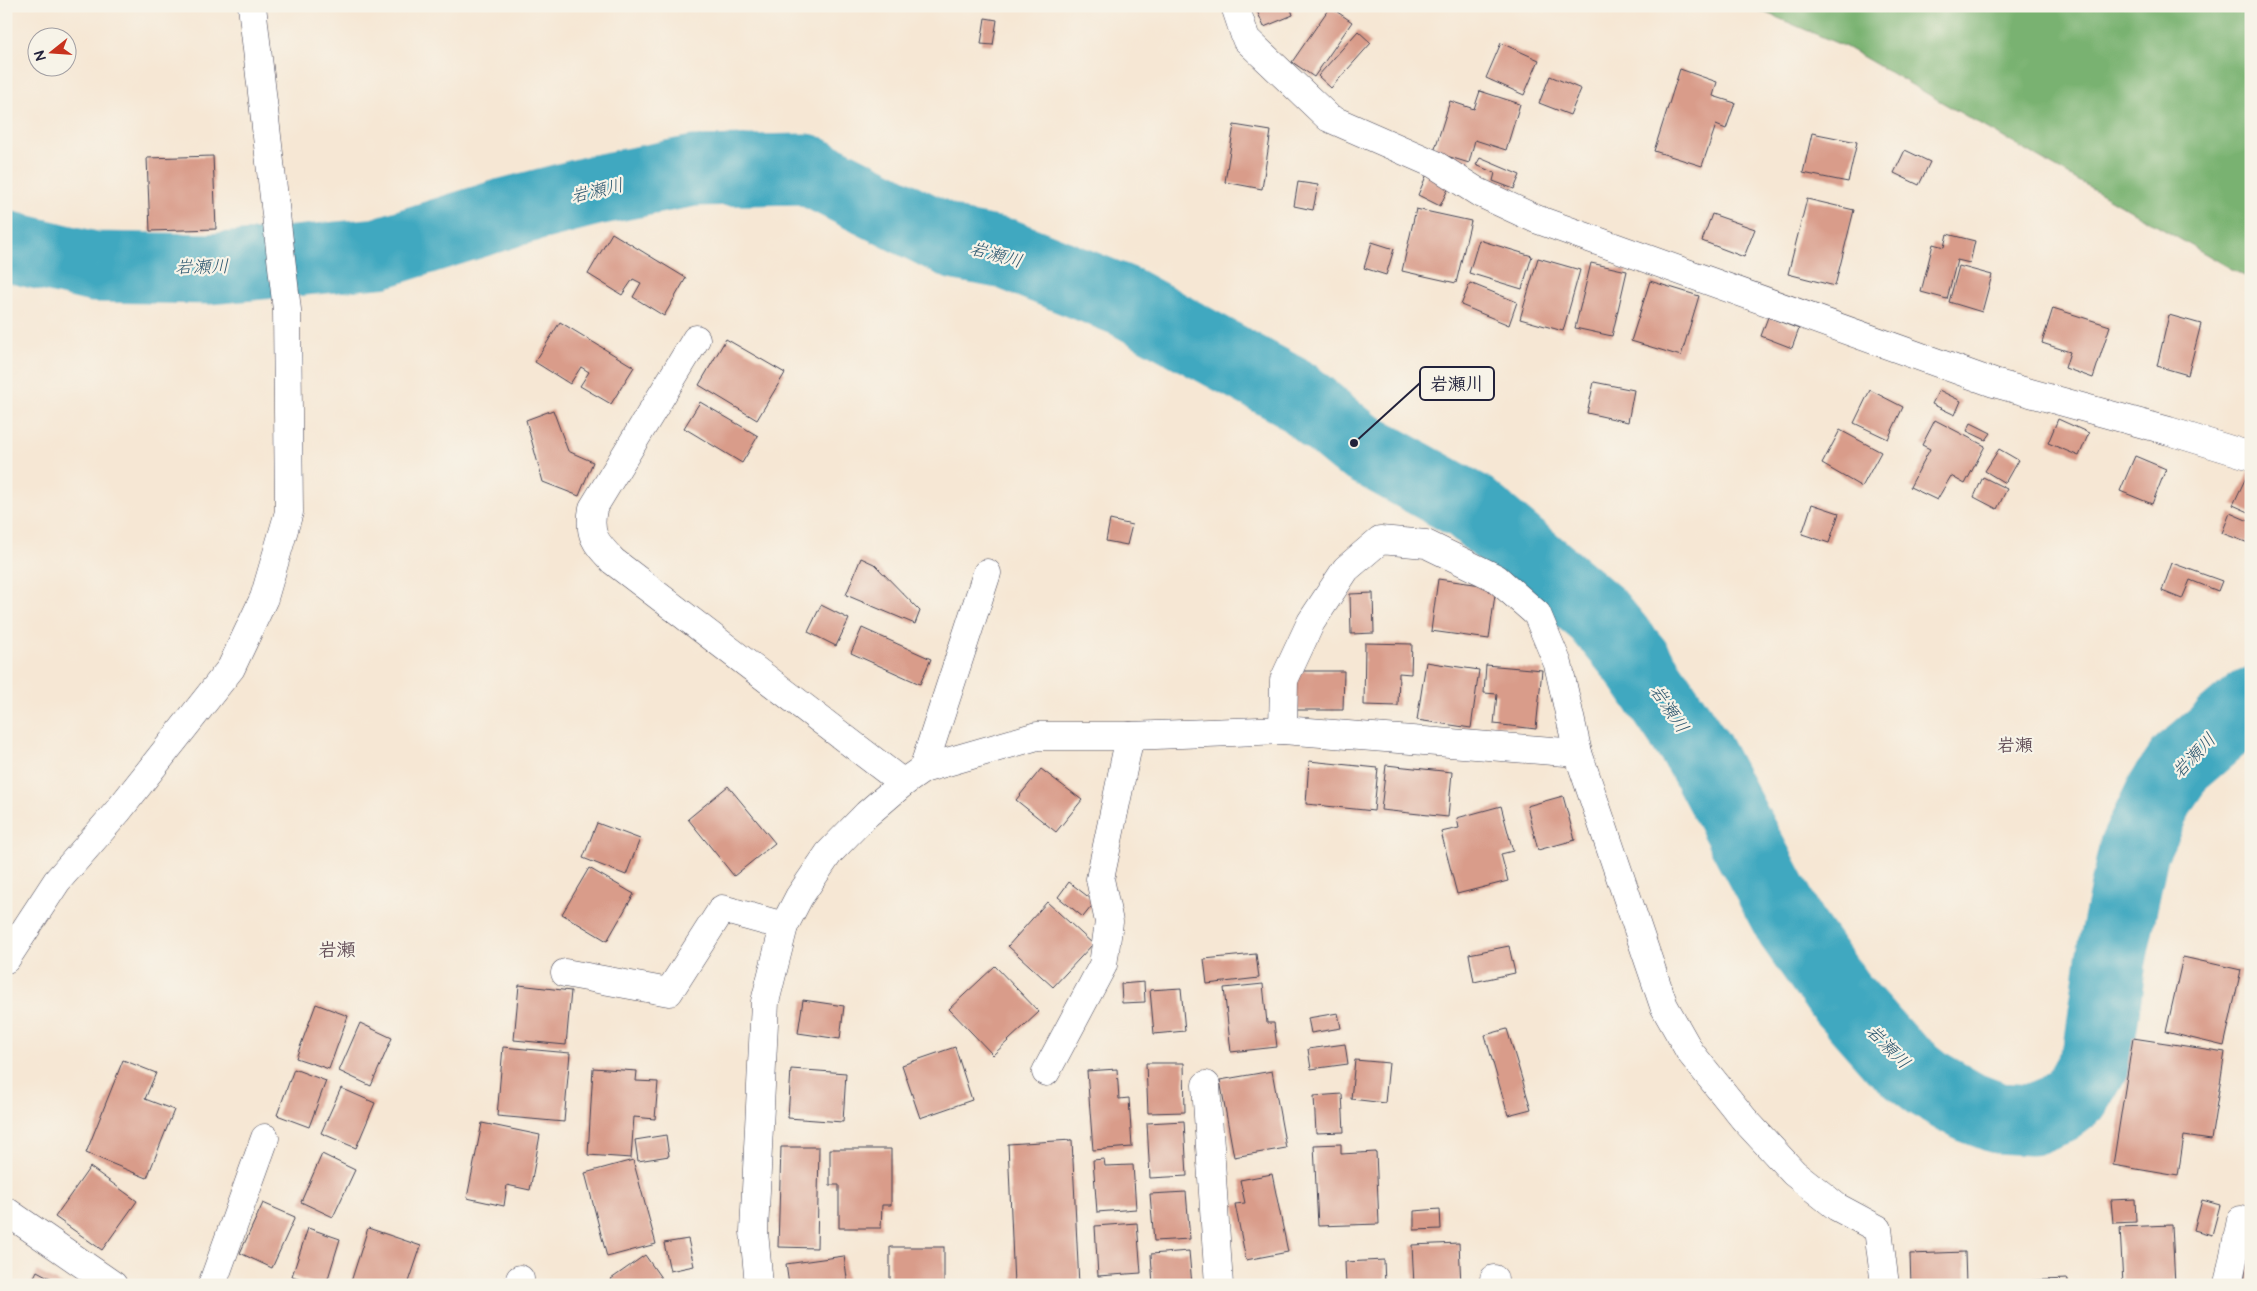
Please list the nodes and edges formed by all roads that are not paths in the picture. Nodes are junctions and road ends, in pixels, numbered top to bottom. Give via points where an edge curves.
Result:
1 (252, 6) edge
2 (1235, 6) edge
3 (696, 340) dead end
4 (2251, 456) edge
5 (987, 572) dead end
6 (1283, 730) junction
7 (1130, 736) junction
8 (1578, 754) junction
9 (913, 776) junction
10 (784, 926) junction
11 (6, 959) edge
12 (565, 973) dead end
13 (1046, 1072) dead end
14 (1206, 1085) dead end
15 (264, 1138) dead end
16 (6, 1211) edge
17 (2251, 1222) edge
18 (113, 1285) edge
19 (212, 1285) edge
20 (759, 1285) edge
21 (1220, 1285) edge
22 (1885, 1285) edge
23 (2228, 1285) edge

1 - 11 street via 287,310 289,512 264,598 231,668 118,811 57,881
2 - 4 street via 1246,39 1329,118 1434,164 1478,192 1536,219 1994,383
3 - 9 street via 593,508 590,524 595,542 613,561
5 - 9 street
6 - 7 street
6 - 8 street
6 - 8 street via 1284,680 1311,622 1346,569 1380,540 1426,544 1496,578 1537,614 1558,664
7 - 9 street via 1037,736
7 - 13 street via 1100,879 1109,922 1103,966
8 - 22 street via 1664,1006 1690,1052 1744,1119 1794,1173 1837,1207 1878,1229
9 - 10 street via 867,814 829,853
10 - 12 street via 722,909 669,992
10 - 20 street via 765,1002 754,1232
14 - 21 street
15 - 19 street
16 - 18 street
17 - 23 street via 2241,1220

